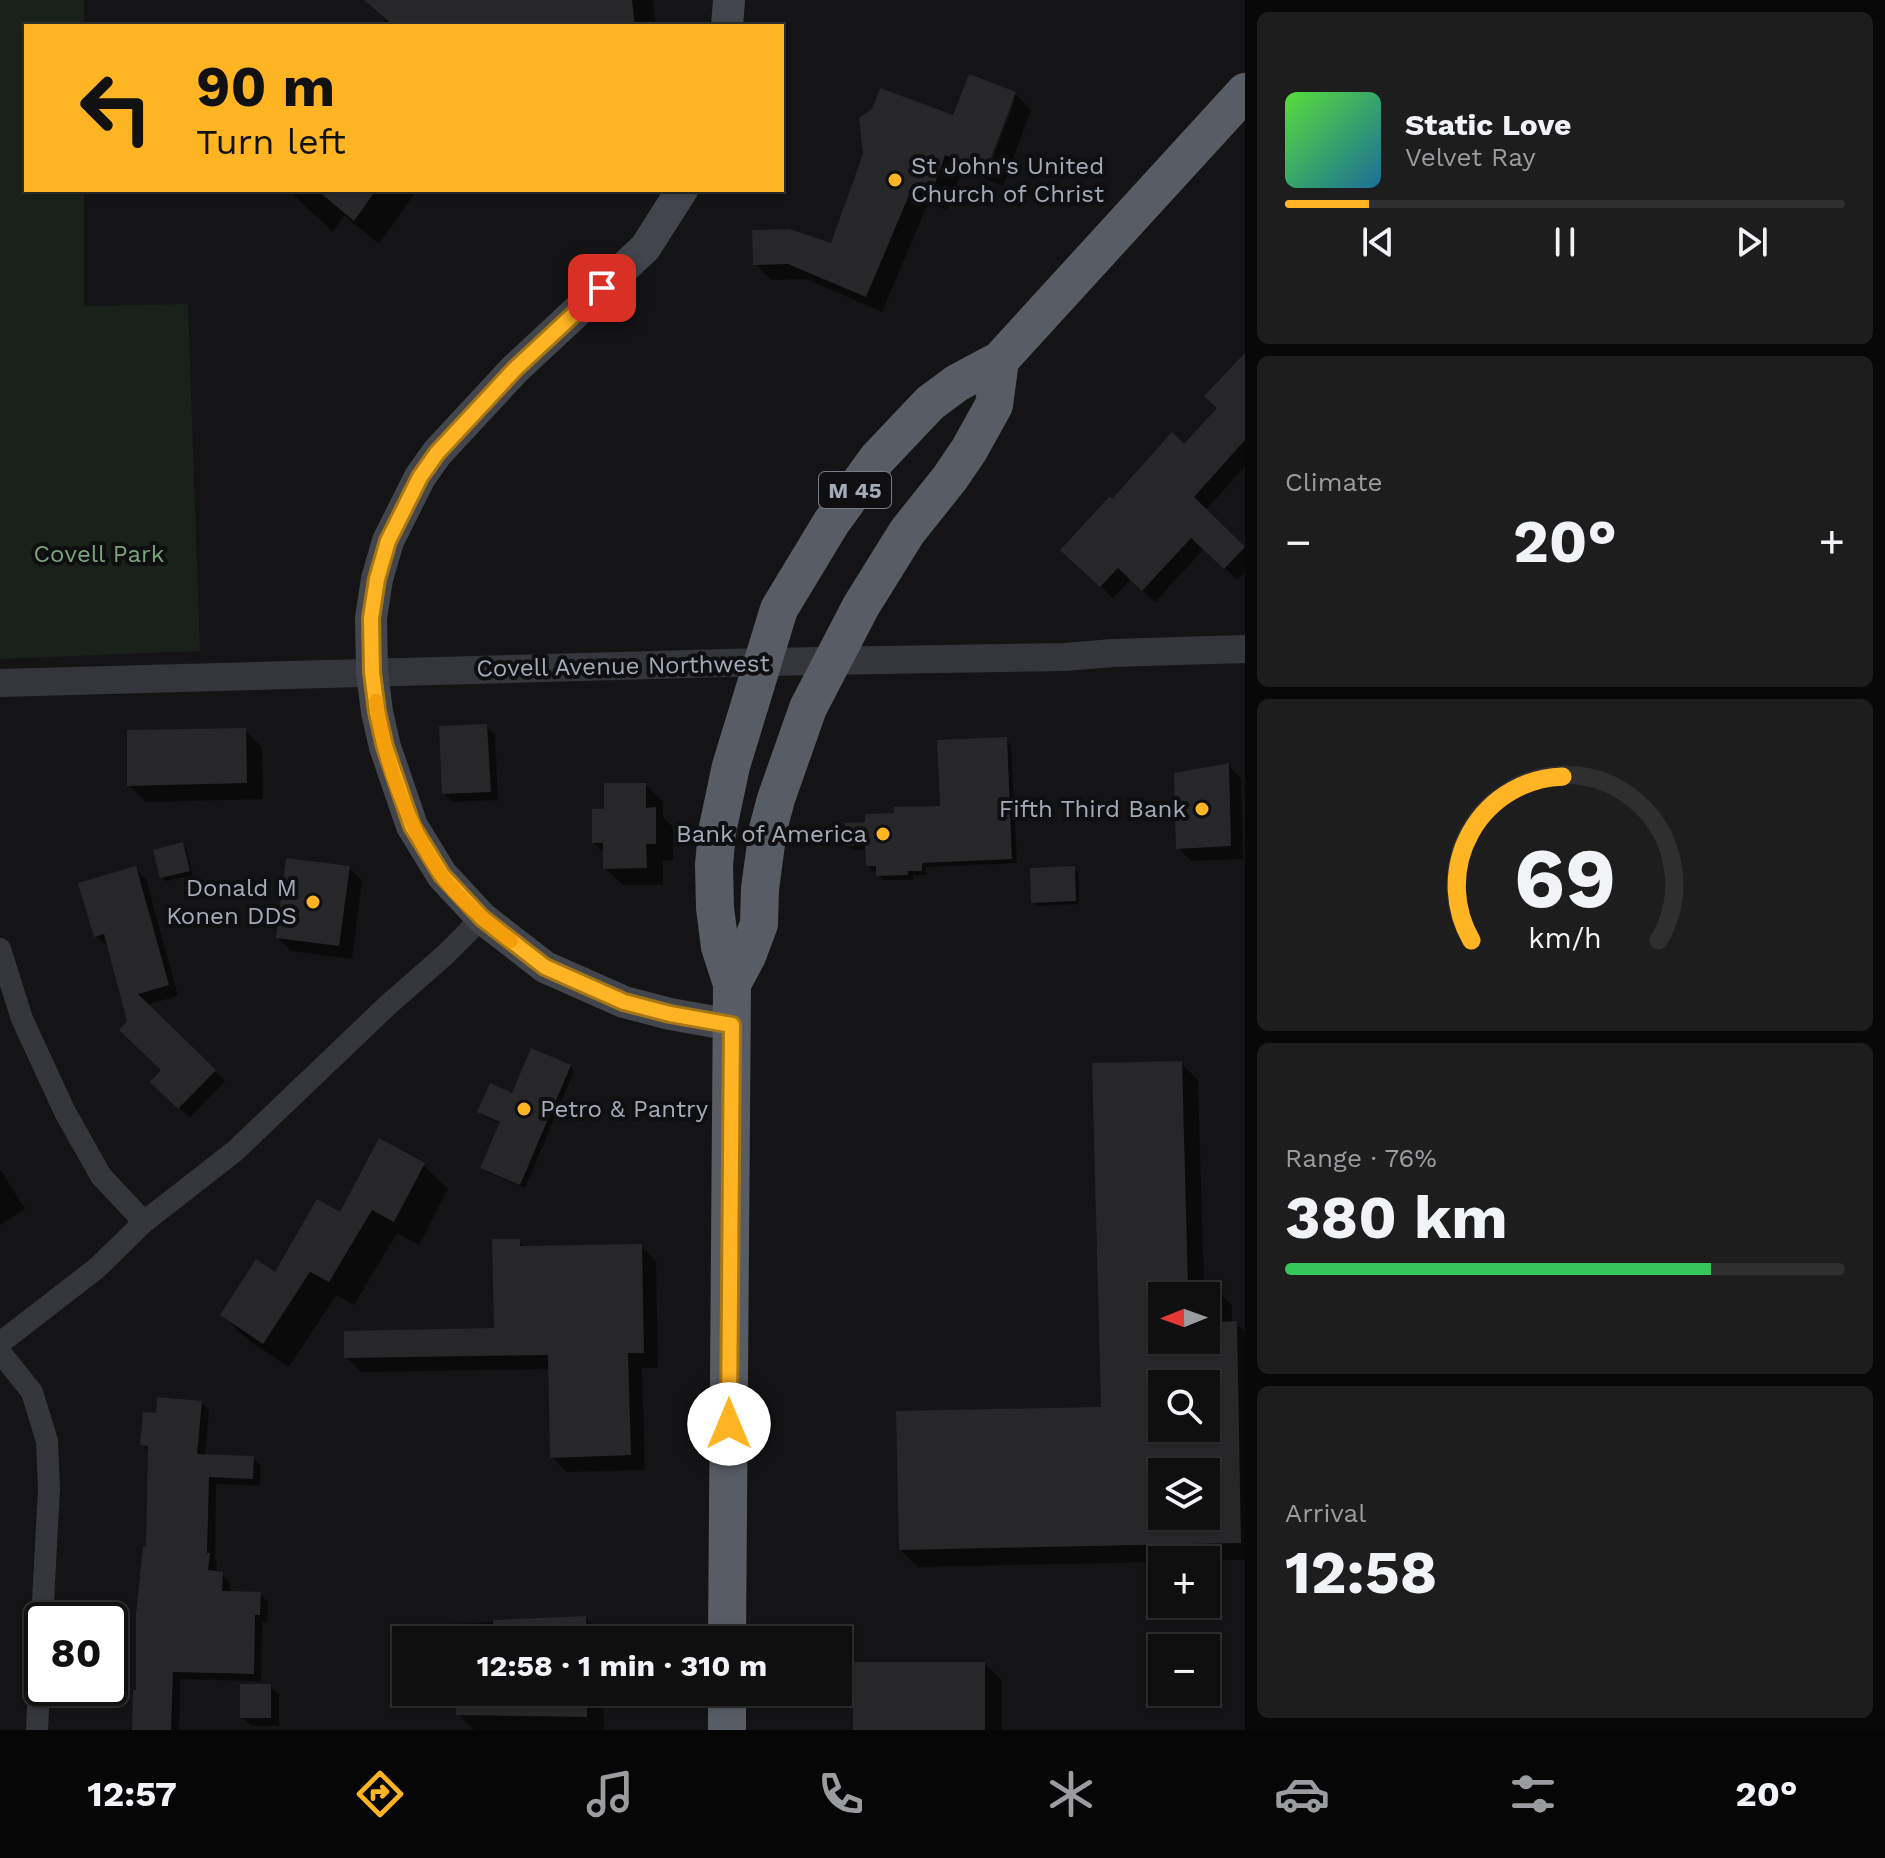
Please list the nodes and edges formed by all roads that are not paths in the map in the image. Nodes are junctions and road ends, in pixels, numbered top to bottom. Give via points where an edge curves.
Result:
1 (729, 0) edge
2 (727, 24) edge
3 (1245, 92) edge
4 (681, 192) edge
5 (1000, 360) junction
6 (1245, 649) edge
7 (762, 662) junction
8 (832, 662) junction
9 (372, 672) junction
10 (0, 683) edge
11 (482, 918) junction
12 (0, 949) edge
13 (732, 984) junction
14 (732, 1025) junction
15 (144, 1222) junction
16 (0, 1343) edge
17 (0, 1352) edge
18 (43, 1602) edge
19 (727, 1626) edge
20 (38, 1706) edge
21 (727, 1706) edge
22 (37, 1730) edge
23 (727, 1730) edge

1 - 2 main road
3 - 5 highway, M 45
4 - 9 main road via 645,248 515,369 420,477 388,541 377,579
5 - 7 highway, M 45 via 930,403 877,459 785,597
5 - 8 highway, M 45 via 994,405 969,450 907,532
6 - 8 street, Covell Avenue Northwest
7 - 8 street, Covell Avenue Northwest
7 - 9 street, Covell Avenue Northwest
7 - 13 highway, M 45 via 724,794 714,865 720,947
8 - 13 highway, M 45 via 808,708 776,799 763,860 759,924
9 - 10 street, Covell Avenue Northwest
9 - 11 main road via 385,747 412,826 442,875
11 - 14 main road via 545,967 624,1002
11 - 15 street via 235,1151
12 - 15 street via 22,1019 65,1112 101,1176
13 - 14 highway, M 45
14 - 19 highway, M 45
15 - 16 street via 97,1268
17 - 18 street via 32,1392 47,1441
20 - 22 street
21 - 23 highway

